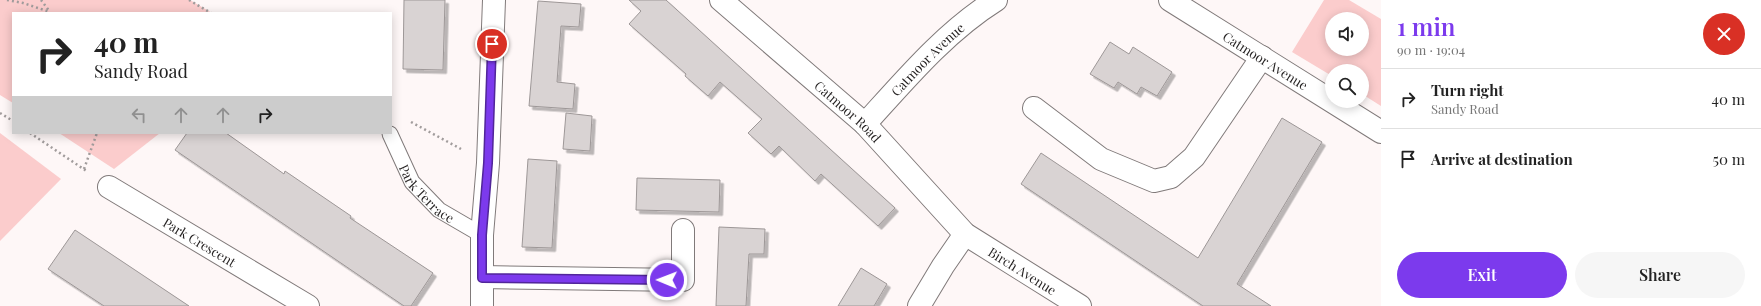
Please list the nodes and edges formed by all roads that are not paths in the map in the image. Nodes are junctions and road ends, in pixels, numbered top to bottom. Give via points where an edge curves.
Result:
1 (494, 0) edge
2 (721, 0) edge
3 (996, 0) edge
4 (1170, 0) edge
5 (1262, 57) junction
6 (1034, 108) dead end
7 (864, 124) junction
8 (1381, 132) edge
9 (390, 134) edge
10 (109, 187) road end
11 (682, 230) dead end
12 (965, 234) junction
13 (482, 235) junction
14 (482, 278) junction
15 (294, 302) edge
16 (482, 306) edge
17 (919, 306) edge
18 (1080, 306) edge

1 - 13 street via 488,163
2 - 7 street, Catmoor Road
3 - 7 street, Catmoor Avenue via 924,60
4 - 5 street, Catmoor Avenue
5 - 6 street via 1194,158 1171,176 1154,181 1101,159
5 - 8 street, Catmoor Avenue
7 - 12 street, Catmoor Road
9 - 13 lane, Park Terrace via 412,182 440,210
10 - 15 street, Park Crescent
11 - 14 street via 683,280
12 - 17 street
12 - 18 street, Birch Avenue
13 - 14 street
14 - 16 street

